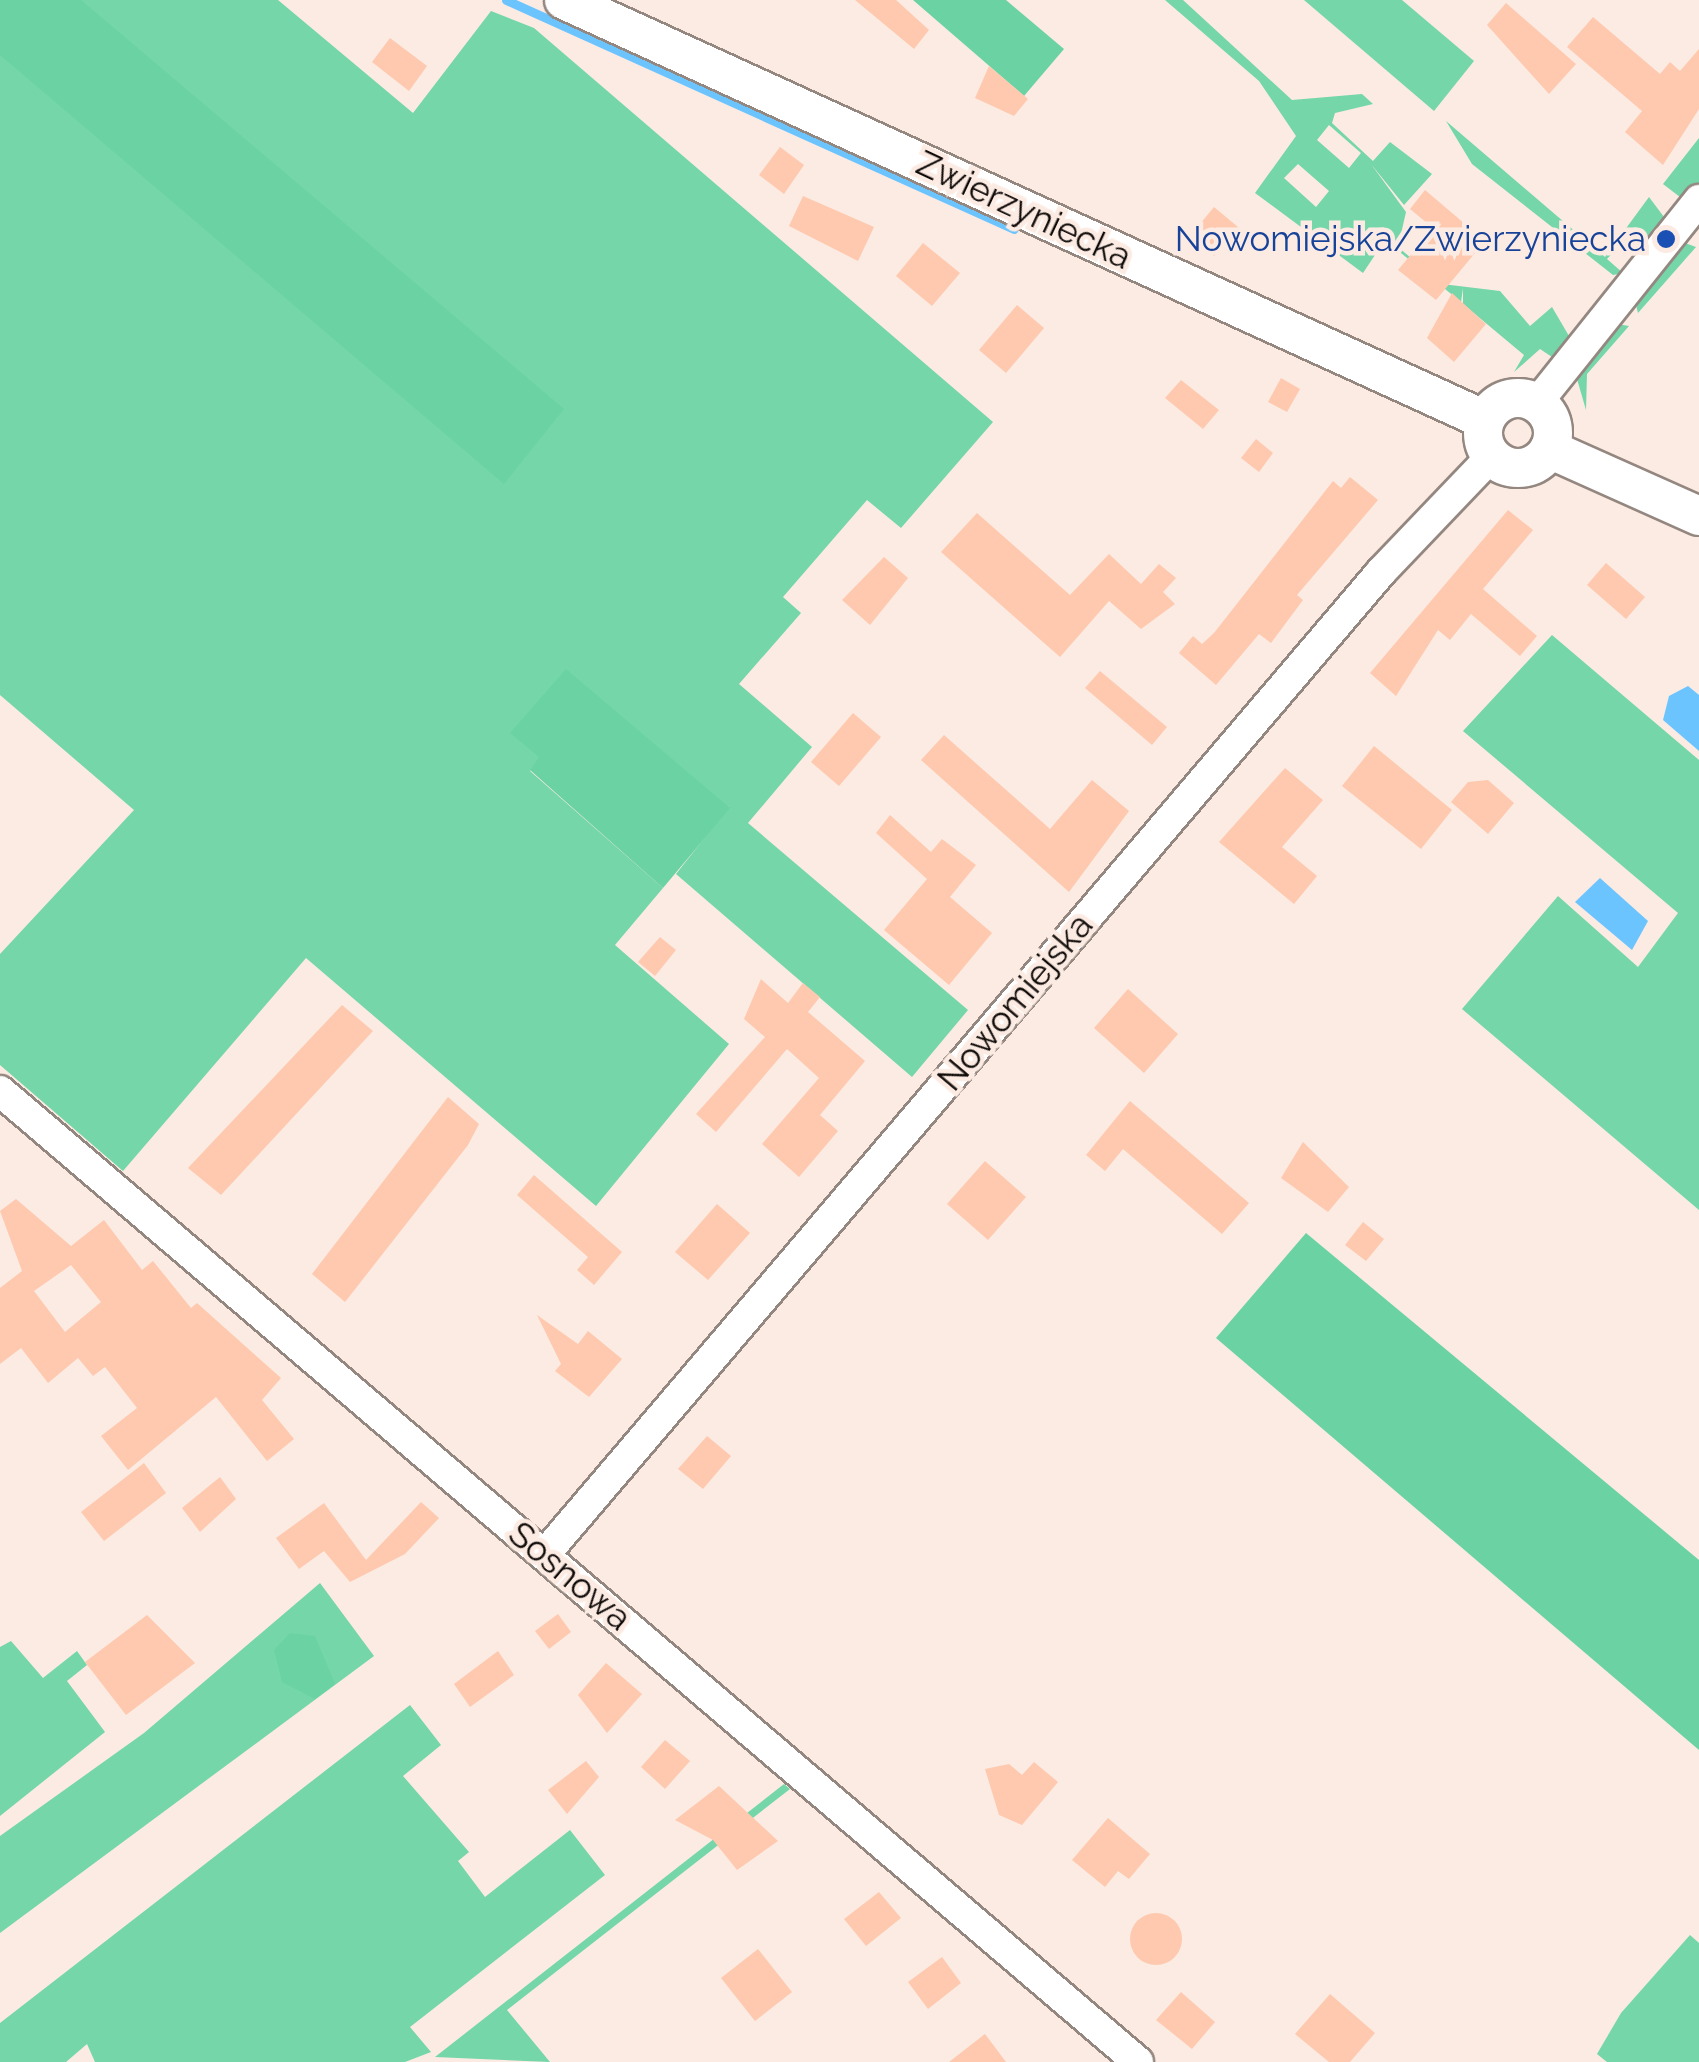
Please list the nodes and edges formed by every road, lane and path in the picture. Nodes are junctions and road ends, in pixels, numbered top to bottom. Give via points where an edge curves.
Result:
1 (564, 0) edge
2 (1699, 200) edge
3 (1537, 404) junction
4 (1488, 438) junction
5 (1549, 449) junction
6 (1699, 516) edge
7 (0, 1091) edge
8 (545, 1554) junction
9 (1138, 2062) edge

1 - 4 street, Zwierzyniecka
2 - 3 street
3 - 4 street via 1509,399
3 - 5 street via 1552,426
4 - 5 street via 1525,468
4 - 8 street, Nowomiejska
5 - 6 street
7 - 8 street, Sosnowa
8 - 9 street, Sosnowa

